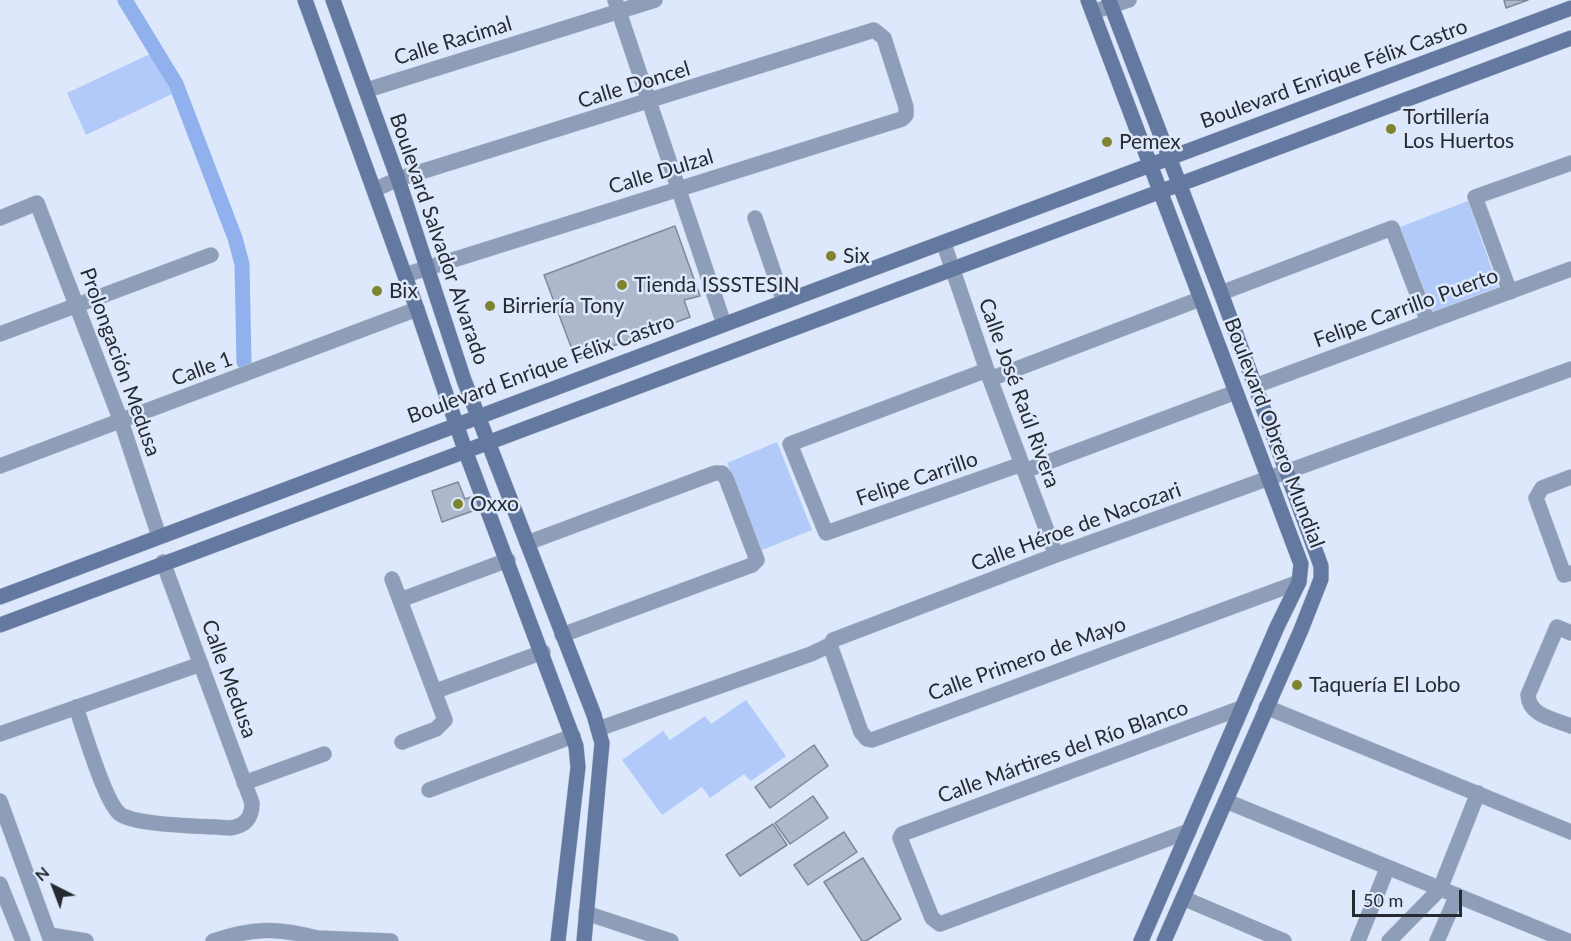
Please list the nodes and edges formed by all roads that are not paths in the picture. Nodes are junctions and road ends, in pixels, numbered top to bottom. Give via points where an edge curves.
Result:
1 (333, 0) edge
2 (655, 0) edge
3 (1129, 0) edge
4 (308, 1) edge
5 (1110, 3) edge
6 (617, 6) edge
7 (1091, 6) edge
8 (1571, 8) edge
9 (1571, 38) edge
10 (366, 90) junction
11 (650, 102) junction
12 (906, 115) joint
13 (1170, 158) junction
14 (1571, 163) edge
15 (1150, 165) junction
16 (398, 179) junction
17 (1180, 183) junction
18 (679, 189) junction
19 (375, 190) junction
20 (1160, 191) junction
21 (0, 218) edge
22 (755, 218) dead end
23 (944, 244) junction
24 (211, 255) dead end
25 (428, 267) junction
26 (952, 268) junction
27 (1571, 269) edge
28 (405, 275) junction
29 (1510, 292) junction
30 (1221, 293) junction
31 (1200, 299) junction
32 (784, 302) junction
33 (78, 306) junction
34 (417, 309) junction
35 (1428, 322) junction
36 (724, 324) junction
37 (1236, 333) junction
38 (0, 334) edge
39 (1216, 340) junction
40 (1571, 369) edge
41 (988, 375) junction
42 (1255, 386) junction
43 (1236, 392) junction
44 (478, 415) junction
45 (121, 421) junction
46 (455, 423) junction
47 (488, 441) junction
48 (465, 450) junction
49 (0, 466) edge
50 (1023, 467) junction
51 (1287, 472) junction
52 (1571, 477) edge
53 (1268, 478) junction
54 (516, 512) junction
55 (492, 521) junction
56 (159, 536) junction
57 (527, 543) junction
58 (1056, 555) junction
59 (507, 560) junction
60 (164, 562) junction
61 (1571, 573) edge
62 (392, 579) dead end
63 (1299, 582) junction
64 (0, 597) edge
65 (400, 600) junction
66 (0, 625) edge
67 (1564, 630) edge
68 (562, 635) junction
69 (830, 645) junction
70 (543, 652) junction
71 (201, 664) junction
72 (574, 667) junction
73 (550, 677) junction
74 (436, 691) junction
75 (1266, 706) junction
76 (76, 707) junction
77 (1242, 708) junction
78 (1571, 726) edge
79 (598, 729) junction
80 (0, 734) edge
81 (573, 736) junction
82 (402, 742) dead end
83 (1222, 753) junction
84 (324, 754) dead end
85 (1243, 762) junction
86 (244, 783) junction
87 (429, 790) dead end
88 (1478, 793) junction
89 (0, 801) edge
90 (1226, 801) junction
91 (1189, 831) junction
92 (1571, 832) edge
93 (1387, 869) junction
94 (0, 886) edge
95 (1440, 889) junction
96 (1457, 895) junction
97 (1183, 898) junction
98 (586, 913) junction
99 (50, 938) edge
100 (315, 940) edge
101 (336, 940) edge
102 (23, 941) edge
103 (86, 941) edge
104 (213, 941) edge
105 (391, 941) edge
106 (558, 941) edge
107 (584, 941) edge
108 (671, 941) edge
109 (1141, 941) edge
110 (1164, 941) edge
111 (1284, 941) edge
112 (1358, 941) edge
113 (1389, 941) edge
114 (1437, 941) edge
115 (1568, 941) edge

1 - 10 street, Boulevard Salvador Alvarado
2 - 6 street, Calle Racimal
3 - 5 street
4 - 19 street, Boulevard Salvador Alvarado
5 - 7 street
5 - 13 street, Boulevard Obrero Mundial
6 - 10 street, Calle Racimal
6 - 11 street
7 - 15 street, Boulevard Obrero Mundial
8 - 13 street, Boulevard Enrique Félix Castro
9 - 17 street
10 - 16 street, Boulevard Salvador Alvarado
11 - 12 street, Calle Doncel via 874,30 884,38
11 - 16 street, Calle Doncel
11 - 18 street
12 - 18 street, Calle Dulzal
13 - 15 street, Boulevard Enrique Félix Castro
13 - 17 street, Boulevard Obrero Mundial
14 - 29 street via 1475,197
15 - 20 street, Boulevard Obrero Mundial
15 - 23 street, Boulevard Enrique Félix Castro
16 - 19 street, Calle Doncel
16 - 25 street, Boulevard Salvador Alvarado
17 - 20 street
17 - 30 street, Boulevard Obrero Mundial
18 - 25 street, Calle Dulzal
18 - 36 street
19 - 28 street, Boulevard Salvador Alvarado
20 - 26 street
20 - 31 street, Boulevard Obrero Mundial
21 - 33 street, Prolongación Medusa via 37,203
22 - 32 street
23 - 26 street, Calle José Raúl Rivera
23 - 32 street, Boulevard Enrique Félix Castro
24 - 33 street
25 - 28 street, Calle Dulzal
25 - 44 street, Boulevard Salvador Alvarado
26 - 41 street, Calle José Raúl Rivera
26 - 47 street
27 - 29 street, Felipe Carrillo Puerto
28 - 34 street, Boulevard Salvador Alvarado
29 - 35 street, Felipe Carrillo Puerto
30 - 35 street via 1392,228
30 - 37 street, Boulevard Obrero Mundial
31 - 39 street, Boulevard Obrero Mundial
31 - 41 street
32 - 36 street, Boulevard Enrique Félix Castro
33 - 38 street
33 - 45 street, Prolongación Medusa
34 - 45 street, Calle 1
34 - 46 street, Boulevard Salvador Alvarado
35 - 42 street, Felipe Carrillo Puerto
36 - 44 street, Boulevard Enrique Félix Castro
37 - 39 street
37 - 42 street, Boulevard Obrero Mundial
39 - 43 street, Boulevard Obrero Mundial
40 - 51 street, Calle Héroe de Nacozari
41 - 50 street, Calle José Raúl Rivera
41 - 50 street, Felipe Carrillo via 790,444 826,533
42 - 51 street, Boulevard Obrero Mundial
43 - 50 street, Felipe Carrillo
43 - 53 street, Boulevard Obrero Mundial
44 - 46 street, Boulevard Enrique Félix Castro
44 - 47 street, Boulevard Salvador Alvarado
45 - 49 street, Calle 1
45 - 56 street, Prolongación Medusa
46 - 48 street, Boulevard Salvador Alvarado
46 - 56 street, Boulevard Enrique Félix Castro
47 - 48 street
47 - 54 street, Boulevard Salvador Alvarado
48 - 55 street, Boulevard Salvador Alvarado
48 - 60 street
50 - 58 street, Calle José Raúl Rivera
51 - 53 street, Calle Héroe de Nacozari
51 - 75 street, Boulevard Obrero Mundial via 1318,556 1321,579
52 - 61 street via 1542,488 1536,498 1564,575
53 - 58 street, Calle Héroe de Nacozari
53 - 63 street, Boulevard Obrero Mundial via 1301,564
54 - 55 street
54 - 57 street, Boulevard Salvador Alvarado
55 - 59 street, Boulevard Salvador Alvarado
56 - 64 street, Boulevard Enrique Félix Castro
57 - 68 street, Boulevard Salvador Alvarado
57 - 68 street via 722,472 726,478 757,560 752,565
58 - 69 street, Calle Héroe de Nacozari via 833,640
59 - 65 street
59 - 70 street, Boulevard Salvador Alvarado
60 - 66 street
60 - 71 street, Calle Medusa
62 - 65 street
63 - 69 street, Calle Primero de Mayo via 872,740 861,732
63 - 77 street, Boulevard Obrero Mundial
65 - 74 street
67 - 78 street via 1528,695 1528,704 1533,711
68 - 72 street, Boulevard Salvador Alvarado
69 - 79 street, Calle Héroe de Nacozari
70 - 73 street, Boulevard Salvador Alvarado
70 - 74 street
71 - 76 street
71 - 86 street, Calle Medusa
72 - 73 street
72 - 79 street, Boulevard Salvador Alvarado
73 - 81 street, Boulevard Salvador Alvarado
74 - 82 street via 445,720 436,729
75 - 85 street, Boulevard Obrero Mundial
75 - 88 street
76 - 80 street
76 - 86 street, Calle Medusa via 110,800 120,814 145,821 230,828 244,823 252,811
77 - 83 street, Boulevard Obrero Mundial
77 - 91 street, Calle Mártires del Río Blanco via 900,836 932,918 940,924
79 - 98 street, Boulevard Salvador Alvarado via 603,755
81 - 87 street
81 - 106 street, Boulevard Salvador Alvarado via 578,767
83 - 85 street
83 - 91 street, Boulevard Obrero Mundial
84 - 86 street
85 - 90 street, Boulevard Obrero Mundial
88 - 92 street
88 - 95 street
89 - 99 street
90 - 93 street
90 - 97 street, Boulevard Obrero Mundial
91 - 109 street, Boulevard Obrero Mundial
93 - 95 street
93 - 112 street
94 - 102 street
95 - 96 street
95 - 113 street
96 - 114 street
96 - 115 street
97 - 110 street, Boulevard Obrero Mundial
97 - 111 street
98 - 107 street, Boulevard Salvador Alvarado
98 - 108 street
99 - 103 street
100 - 101 street
100 - 104 street via 279,929
101 - 105 street

